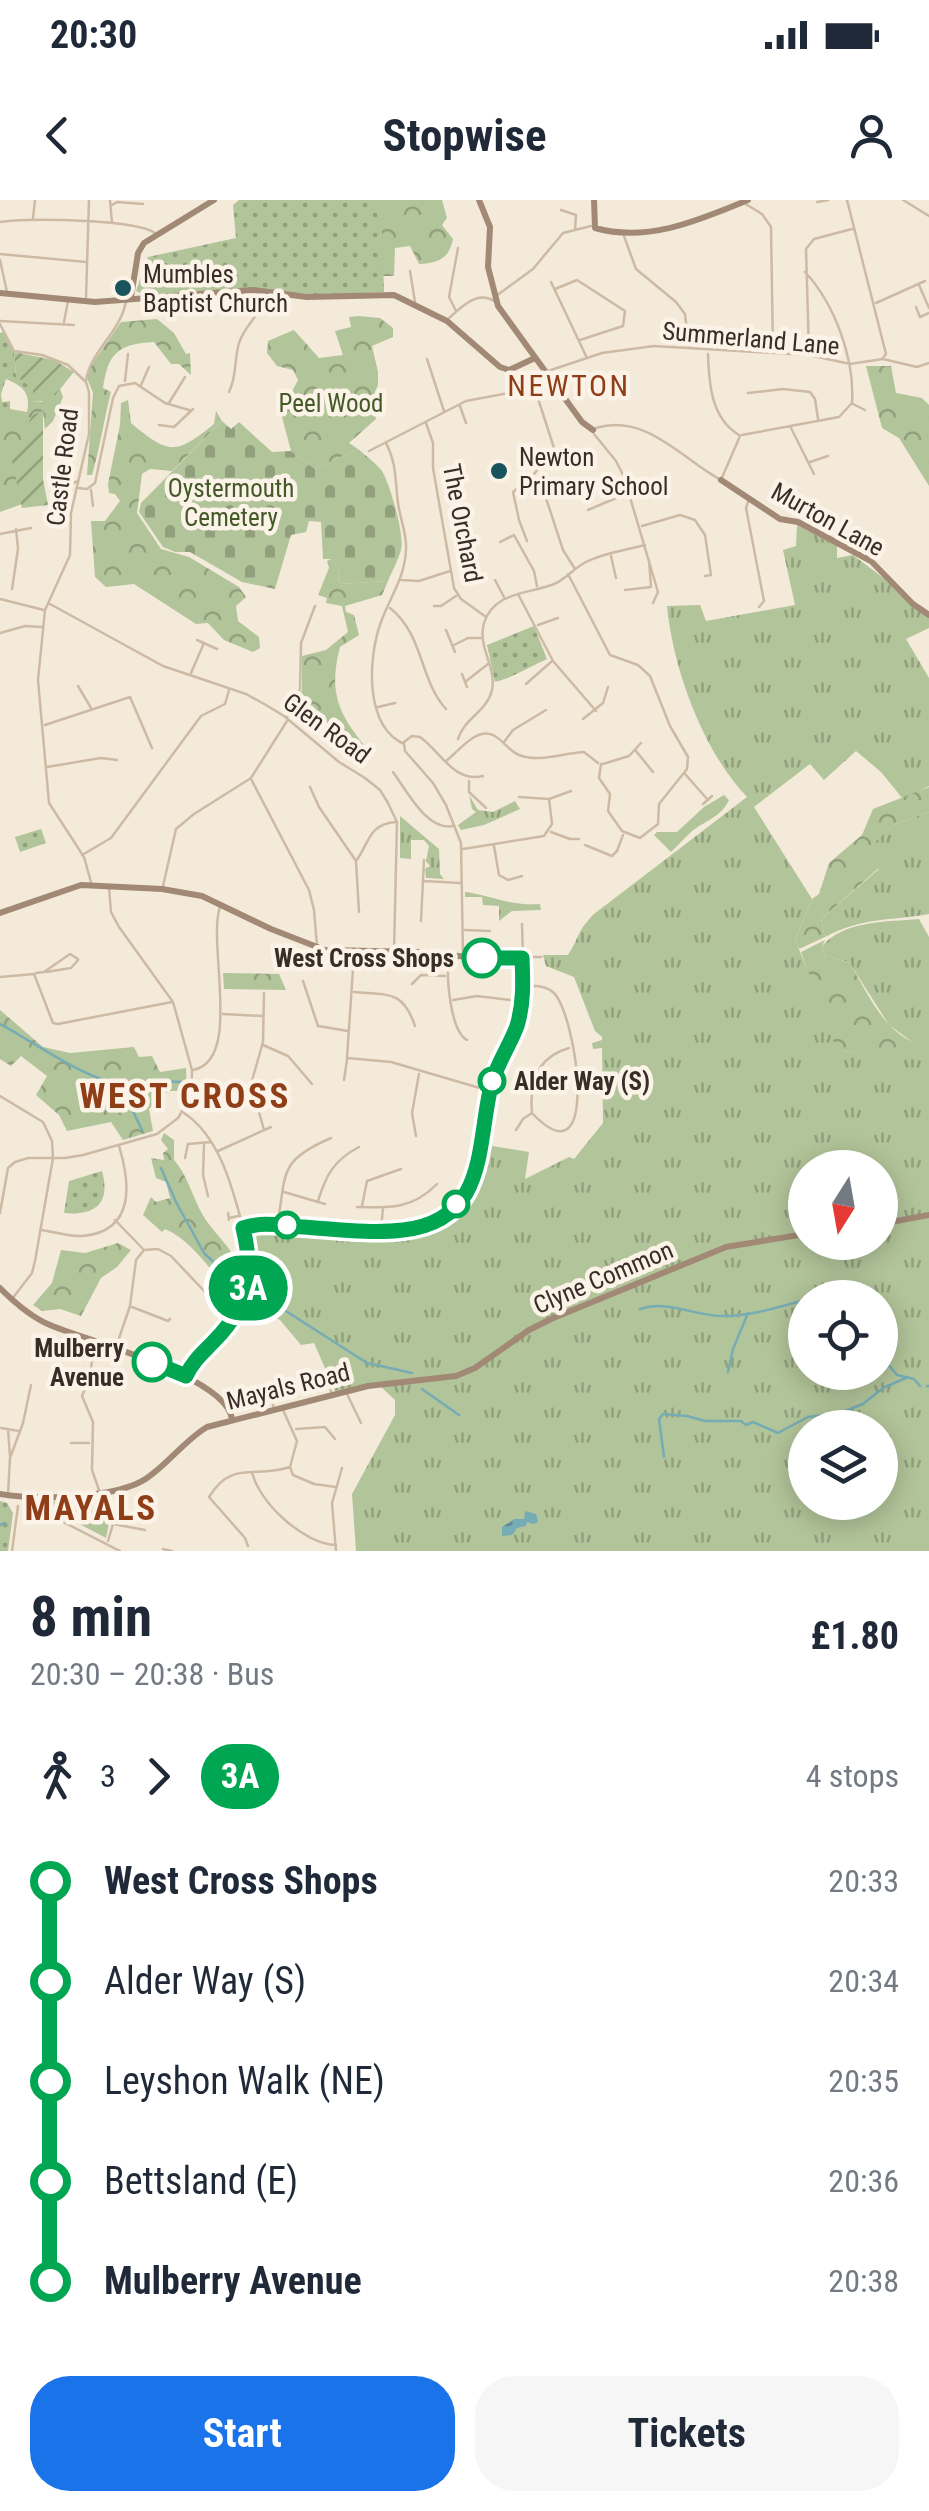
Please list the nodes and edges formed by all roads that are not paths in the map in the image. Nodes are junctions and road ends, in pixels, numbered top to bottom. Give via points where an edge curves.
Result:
1 (35, 200) edge
2 (89, 200) edge
3 (214, 200) edge
4 (479, 200) edge
5 (828, 200) edge
6 (848, 200) edge
7 (903, 200) edge
8 (596, 201) edge
9 (745, 201) edge
10 (111, 202) edge
11 (818, 202) edge
12 (568, 203) dead end
13 (143, 204) dead end
14 (929, 216) edge
15 (34, 219) junction
16 (0, 222) edge
17 (90, 224) junction
18 (112, 224) junction
19 (592, 225) junction
20 (853, 229) junction
21 (575, 230) junction
22 (155, 234) junction
23 (624, 234) junction
24 (458, 248) dead end
25 (0, 257) edge
26 (88, 262) junction
27 (410, 271) dead end
28 (805, 272) junction
29 (924, 281) dead end
30 (551, 282) dead end
31 (918, 284) junction
32 (820, 288) junction
33 (555, 289) junction
34 (264, 291) junction
35 (4, 293) edge
36 (806, 294) junction
37 (495, 296) junction
38 (129, 298) junction
39 (68, 299) junction
40 (86, 301) junction
41 (415, 303) junction
42 (874, 304) junction
43 (498, 306) junction
44 (916, 307) dead end
45 (929, 310) edge
46 (456, 311) junction
47 (446, 321) junction
48 (0, 323) edge
49 (64, 324) junction
50 (74, 325) dead end
51 (580, 340) junction
52 (689, 348) junction
53 (708, 351) junction
54 (772, 353) junction
55 (128, 354) dead end
56 (808, 355) junction
57 (587, 357) junction
58 (534, 358) junction
59 (883, 359) junction
60 (426, 362) dead end
61 (929, 363) edge
62 (850, 364) junction
63 (149, 367) dead end
64 (547, 371) junction
65 (185, 377) dead end
66 (552, 380) junction
67 (86, 382) junction
68 (126, 382) junction
69 (140, 386) junction
70 (535, 388) junction
71 (754, 391) junction
72 (228, 392) dead end
73 (748, 393) dead end
74 (756, 397) dead end
75 (168, 404) junction
76 (460, 404) junction
77 (852, 404) junction
78 (864, 410) dead end
79 (445, 413) junction
80 (819, 421) junction
81 (426, 423) junction
82 (466, 423) dead end
83 (159, 424) dead end
84 (789, 425) junction
85 (164, 428) junction
86 (593, 430) junction
87 (160, 434) dead end
88 (740, 436) junction
89 (386, 443) junction
90 (369, 450) dead end
91 (828, 456) dead end
92 (808, 462) junction
93 (814, 474) dead end
94 (82, 479) junction
95 (721, 480) junction
96 (91, 487) junction
97 (78, 488) junction
98 (554, 488) dead end
99 (51, 492) dead end
100 (630, 492) junction
101 (749, 498) junction
102 (96, 503) dead end
103 (588, 510) dead end
104 (641, 526) junction
105 (31, 528) dead end
106 (16, 530) junction
107 (0, 534) edge
108 (527, 541) dead end
109 (500, 542) dead end
110 (646, 545) junction
111 (610, 554) junction
112 (575, 569) junction
113 (451, 570) junction
114 (568, 574) junction
115 (711, 575) dead end
116 (616, 578) dead end
117 (401, 580) junction
118 (495, 580) dead end
119 (654, 586) junction
120 (538, 588) junction
121 (12, 589) dead end
122 (625, 590) dead end
123 (518, 593) junction
124 (457, 595) junction
125 (505, 599) junction
126 (0, 600) edge
127 (48, 603) junction
128 (653, 603) dead end
129 (315, 606) dead end
130 (434, 606) dead end
131 (759, 607) dead end
132 (388, 608) junction
133 (46, 610) junction
134 (929, 615) edge
135 (486, 617) junction
136 (558, 618) dead end
137 (537, 626) junction
138 (45, 627) junction
139 (446, 630) dead end
140 (0, 632) edge
141 (482, 638) junction
142 (197, 640) dead end
143 (204, 644) junction
144 (454, 646) junction
145 (217, 649) dead end
146 (456, 652) dead end
147 (552, 661) junction
148 (489, 664) junction
149 (190, 674) junction
150 (462, 674) dead end
151 (524, 674) dead end
152 (530, 678) junction
153 (526, 684) dead end
154 (78, 686) dead end
155 (608, 687) dead end
156 (229, 689) junction
157 (392, 706) dead end
158 (377, 707) junction
159 (92, 709) junction
160 (446, 709) dead end
161 (546, 710) dead end
162 (596, 711) junction
163 (287, 719) junction
164 (583, 719) dead end
165 (43, 725) junction
166 (458, 739) dead end
167 (640, 743) dead end
168 (404, 744) junction
169 (504, 744) junction
170 (152, 748) dead end
171 (635, 750) junction
172 (117, 760) dead end
173 (446, 761) junction
174 (601, 764) junction
175 (45, 768) junction
176 (648, 768) junction
177 (393, 772) dead end
178 (642, 772) dead end
179 (653, 772) dead end
180 (684, 773) junction
181 (479, 776) dead end
182 (250, 778) junction
183 (469, 779) junction
184 (310, 787) dead end
185 (570, 791) dead end
186 (518, 797) dead end
187 (549, 800) junction
188 (703, 804) dead end
189 (486, 808) dead end
190 (397, 822) junction
191 (455, 825) junction
192 (550, 831) junction
193 (624, 834) junction
194 (644, 837) junction
195 (580, 840) dead end
196 (596, 842) dead end
197 (493, 844) junction
198 (647, 844) dead end
199 (585, 846) dead end
200 (462, 849) junction
201 (592, 849) junction
202 (82, 855) junction
203 (424, 860) dead end
204 (356, 861) junction
205 (424, 881) junction
206 (461, 882) junction
207 (91, 884) junction
208 (109, 884) junction
209 (521, 884) dead end
210 (162, 888) junction
211 (220, 906) junction
212 (0, 912) edge
213 (360, 912) dead end
214 (422, 921) dead end
215 (522, 924) dead end
216 (463, 930) junction
217 (522, 930) junction
218 (490, 931) dead end
219 (516, 931) dead end
220 (317, 948) junction
221 (394, 951) junction
222 (354, 952) junction
223 (449, 955) junction
224 (463, 957) junction
225 (541, 957) dead end
226 (522, 958) junction
227 (44, 972) junction
228 (34, 974) junction
229 (447, 976) junction
230 (0, 977) edge
231 (303, 980) dead end
232 (412, 984) dead end
233 (310, 986) dead end
234 (523, 986) junction
235 (305, 988) junction
236 (352, 992) junction
237 (264, 993) dead end
238 (452, 1001) junction
239 (522, 1001) junction
240 (173, 1002) junction
241 (221, 1014) junction
242 (263, 1016) junction
243 (413, 1020) junction
244 (407, 1022) dead end
245 (415, 1026) dead end
246 (349, 1031) junction
247 (467, 1040) dead end
248 (262, 1045) junction
249 (572, 1047) junction
250 (348, 1058) junction
251 (192, 1070) junction
252 (419, 1073) junction
253 (344, 1080) dead end
254 (312, 1084) dead end
255 (490, 1091) junction
256 (0, 1096) edge
257 (182, 1112) junction
258 (532, 1113) junction
259 (271, 1127) dead end
260 (264, 1130) junction
261 (516, 1130) dead end
262 (416, 1136) dead end
263 (331, 1138) dead end
264 (212, 1142) junction
265 (119, 1144) junction
266 (204, 1145) junction
267 (360, 1147) dead end
268 (217, 1152) junction
269 (53, 1158) junction
270 (184, 1158) dead end
271 (401, 1169) dead end
272 (436, 1184) dead end
273 (283, 1192) junction
274 (208, 1196) dead end
275 (318, 1202) junction
276 (325, 1204) dead end
277 (383, 1208) junction
278 (0, 1214) edge
279 (929, 1215) edge
280 (240, 1216) junction
281 (229, 1217) dead end
282 (115, 1220) junction
283 (898, 1221) edge
284 (278, 1224) junction
285 (40, 1230) junction
286 (381, 1230) junction
287 (244, 1231) junction
288 (788, 1236) edge
289 (144, 1250) junction
290 (0, 1288) edge
291 (11, 1300) junction
292 (130, 1306) junction
293 (237, 1314) junction
294 (166, 1327) dead end
295 (96, 1342) junction
296 (115, 1348) junction
297 (324, 1371) dead end
298 (186, 1376) junction
299 (31, 1385) dead end
300 (368, 1386) joint
301 (284, 1387) dead end
302 (268, 1390) junction
303 (260, 1392) dead end
304 (346, 1392) junction
305 (333, 1396) junction
306 (278, 1410) junction
307 (232, 1419) junction
308 (360, 1423) dead end
309 (1, 1428) edge
310 (8, 1429) junction
311 (294, 1430) junction
312 (20, 1431) junction
313 (335, 1439) dead end
314 (71, 1443) dead end
315 (90, 1443) junction
316 (10, 1458) junction
317 (290, 1467) junction
318 (342, 1468) dead end
319 (252, 1472) junction
320 (336, 1487) junction
321 (100, 1492) junction
322 (7, 1495) edge
323 (26, 1500) junction
324 (18, 1506) junction
325 (113, 1524) junction
326 (145, 1530) dead end
327 (107, 1542) junction
328 (248, 1546) dead end
329 (336, 1548) edge
330 (163, 1549) edge
331 (117, 1550) edge
332 (12, 1551) edge
333 (172, 1551) edge

1 - 15 street
2 - 17 street
3 - 22 street
4 - 37 street via 490,227
5 - 11 street
6 - 20 street
7 - 14 street
8 - 19 street
9 - 23 street via 676,226
9 - 54 street via 771,227
10 - 13 street
10 - 18 street
12 - 21 street via 564,210 576,215
15 - 16 street
15 - 17 street
17 - 18 street
17 - 26 street
18 - 22 street
19 - 21 street
19 - 23 street
20 - 28 street via 810,242
20 - 42 street
21 - 37 street
22 - 38 street via 138,253
23 - 52 street via 636,269 685,314
24 - 46 street via 449,296
25 - 26 street
25 - 35 street
26 - 40 street
27 - 41 street
28 - 32 street
28 - 36 street
29 - 31 street
30 - 33 street
31 - 42 street
31 - 45 street
32 - 36 street
32 - 62 street
33 - 51 street
33 - 51 street via 578,280 625,310 624,326
34 - 38 street
34 - 41 street via 394,295
34 - 72 street via 257,318 240,339
35 - 39 street
36 - 56 street
37 - 43 street
38 - 40 street
38 - 67 street via 91,360
39 - 40 street
39 - 49 street
41 - 47 street
42 - 59 street
43 - 46 street via 482,296
43 - 58 street
44 - 45 street via 921,319
46 - 47 street
47 - 58 street via 500,368
48 - 49 street
48 - 67 street, Castle Road via 14,351 61,362
49 - 50 street
51 - 57 street
52 - 53 street, Summerland Lane
52 - 57 street, Summerland Lane via 620,348
53 - 54 street, Summerland Lane
53 - 88 street via 714,402
54 - 56 street, Summerland Lane
55 - 68 street
56 - 62 street, Summerland Lane
57 - 64 street, Summerland Lane
58 - 64 street
59 - 61 street, Summerland Lane via 916,367
59 - 62 street, Summerland Lane
60 - 79 street
62 - 77 street
63 - 69 street
64 - 66 street
65 - 75 street
66 - 70 street
66 - 86 street
67 - 94 street, Castle Road via 89,434
68 - 69 street
68 - 96 street via 115,391
69 - 75 street
70 - 76 street
70 - 108 street via 554,448 513,492
71 - 73 street
71 - 74 street
71 - 80 street via 810,392
75 - 85 street via 191,409 177,426
76 - 79 street
76 - 82 street
77 - 78 street
77 - 80 street via 840,418
79 - 81 street
80 - 84 street
81 - 89 street
81 - 113 street, The Orchard
83 - 85 street
84 - 88 street
84 - 92 street
85 - 87 street
86 - 95 street, Murton Lane via 612,426 654,436
86 - 100 street
88 - 95 street
89 - 90 street
89 - 117 street via 396,462 406,540
91 - 92 street
92 - 93 street
94 - 97 street, Castle Road
94 - 99 street
95 - 101 street, Murton Lane
96 - 97 street
96 - 102 street
97 - 127 street, Castle Road via 70,555
98 - 112 street via 544,492
100 - 103 street
100 - 104 street
101 - 131 street via 763,586
101 - 134 street, Murton Lane via 871,560
104 - 110 street
104 - 115 street via 680,516 696,520
105 - 106 street
106 - 107 street
106 - 121 street
109 - 120 street via 514,534
110 - 111 street
110 - 119 street
111 - 112 street
111 - 116 street
112 - 114 street
113 - 117 street
113 - 124 street, The Orchard
114 - 120 street
114 - 180 street via 607,651 653,681 688,757
117 - 132 street
118 - 125 street
119 - 122 street
119 - 128 street
120 - 123 street
123 - 125 street
123 - 137 street
124 - 130 street
124 - 135 street, The Orchard
125 - 135 street
126 - 133 street
127 - 133 street, Castle Road
127 - 149 street, Glen Road
129 - 163 street via 301,642 300,689
132 - 158 street via 372,664
132 - 160 street via 408,626
133 - 138 street, Castle Road
135 - 141 street
136 - 137 street
137 - 147 street
138 - 140 street
138 - 165 street, Castle Road via 38,680
139 - 144 street
141 - 144 street
141 - 148 street
142 - 143 street
143 - 145 street
143 - 149 street
144 - 146 street
147 - 152 street
147 - 162 street
148 - 150 street via 466,684
148 - 166 street via 489,698
149 - 156 street, Glen Road
151 - 152 street
152 - 153 street
154 - 159 street
155 - 162 street
156 - 163 street, Glen Road
156 - 202 street via 225,704 201,716 112,838
157 - 158 street
158 - 168 street via 384,726
159 - 165 street
159 - 170 street via 134,701
161 - 169 street via 513,730
162 - 164 street
163 - 182 street
163 - 190 street, Glen Road via 380,790
165 - 175 street, Castle Road
167 - 171 street
168 - 173 street via 420,737
168 - 191 street
169 - 173 street via 482,734
169 - 174 street via 543,758 584,752
171 - 174 street
171 - 176 street
172 - 175 street
173 - 183 street
174 - 193 street via 608,811
175 - 202 street, Castle Road via 49,803
176 - 178 street
176 - 179 street
177 - 191 street via 430,820
180 - 188 street via 710,798
180 - 194 street via 658,804 658,824
181 - 183 street
182 - 210 street via 179,825
182 - 220 street via 308,890
183 - 189 street via 468,792
184 - 204 street
185 - 187 street
186 - 187 street
187 - 192 street
190 - 204 street via 370,832
190 - 221 street
191 - 200 street
192 - 195 street
192 - 197 street via 535,840
193 - 194 street
193 - 201 street via 614,856
194 - 198 street
196 - 201 street
197 - 200 street
197 - 209 street via 498,873 508,880 520,877
199 - 201 street
200 - 206 street
202 - 207 street, Castle Road
203 - 205 street
204 - 213 street
205 - 206 street
205 - 214 street
206 - 216 street
207 - 208 street
207 - 212 street
208 - 210 street
208 - 240 street via 111,912
210 - 211 street
211 - 220 street
211 - 241 street
215 - 217 street
216 - 218 street
216 - 224 street
217 - 219 street
217 - 226 street
220 - 222 street
221 - 222 street
221 - 223 street
222 - 236 street
223 - 224 street
223 - 229 street
224 - 226 street
225 - 226 street
226 - 234 street
227 - 227 street via 70,954 78,959 72,968
227 - 228 street
228 - 230 street
228 - 240 street via 53,1022
229 - 232 street via 421,975
229 - 238 street
231 - 235 street
233 - 235 street
234 - 239 street
234 - 249 street via 555,994
235 - 246 street via 318,1026
236 - 243 street via 398,998
236 - 246 street
237 - 242 street
238 - 239 street
238 - 247 street via 458,1033
239 - 255 street
240 - 251 street
241 - 242 street
241 - 251 street via 210,1061
242 - 248 street
243 - 244 street
243 - 245 street
246 - 250 street
248 - 254 street via 288,1056
248 - 260 street via 251,1084
249 - 258 street via 539,1066
249 - 258 street via 574,1123 558,1130
250 - 252 street
250 - 253 street
251 - 257 street
252 - 255 street
252 - 262 street via 412,1113
255 - 286 street via 478,1167 462,1197 437,1220
256 - 269 street via 43,1122
257 - 264 street
257 - 265 street via 157,1134
258 - 261 street
259 - 260 street
260 - 268 street
263 - 273 street via 296,1154
264 - 266 street
264 - 268 street
265 - 269 street
265 - 282 street via 128,1190
266 - 270 street via 188,1144
266 - 274 street
267 - 275 street via 336,1162
268 - 280 street
269 - 278 street via 24,1158 10,1166
269 - 285 street
271 - 277 street via 367,1181 359,1208
272 - 277 street via 410,1204
273 - 275 street
273 - 284 street
275 - 276 street
277 - 286 street
279 - 283 street
280 - 281 street
280 - 287 street
282 - 285 street via 88,1236
282 - 289 street
284 - 286 street
284 - 287 street
285 - 291 street via 32,1273
287 - 293 street via 250,1276
288 - 300 street, Clyne Common via 708,1254 551,1319 456,1376
289 - 292 street via 135,1265
289 - 293 street via 163,1250
290 - 291 street
291 - 295 street via 50,1325
292 - 294 street via 169,1320
292 - 296 street
293 - 298 street
295 - 296 street
295 - 315 street via 82,1393 93,1422
296 - 298 street
297 - 305 street
298 - 307 street via 229,1409
299 - 312 street
300 - 304 street, Mayals Road
301 - 302 street
302 - 303 street
302 - 306 street
304 - 305 street, Mayals Road
304 - 308 street
305 - 306 street, Mayals Road
306 - 307 street, Mayals Road
306 - 311 street
307 - 321 street, Mayals Road via 203,1430 140,1482
309 - 310 street
310 - 312 street
310 - 316 street
311 - 313 street via 325,1426
311 - 317 street
312 - 316 street
314 - 315 street
315 - 321 street
316 - 322 street
317 - 319 street
317 - 320 street via 300,1478
318 - 320 street
319 - 328 street via 224,1477 209,1498
319 - 329 street via 272,1510
320 - 329 street
321 - 323 street, Mayals Road
321 - 325 street
322 - 323 street, Mayals Road
322 - 324 street
323 - 324 street
323 - 327 street
324 - 332 street
325 - 326 street
325 - 327 street
327 - 331 street
330 - 333 street

